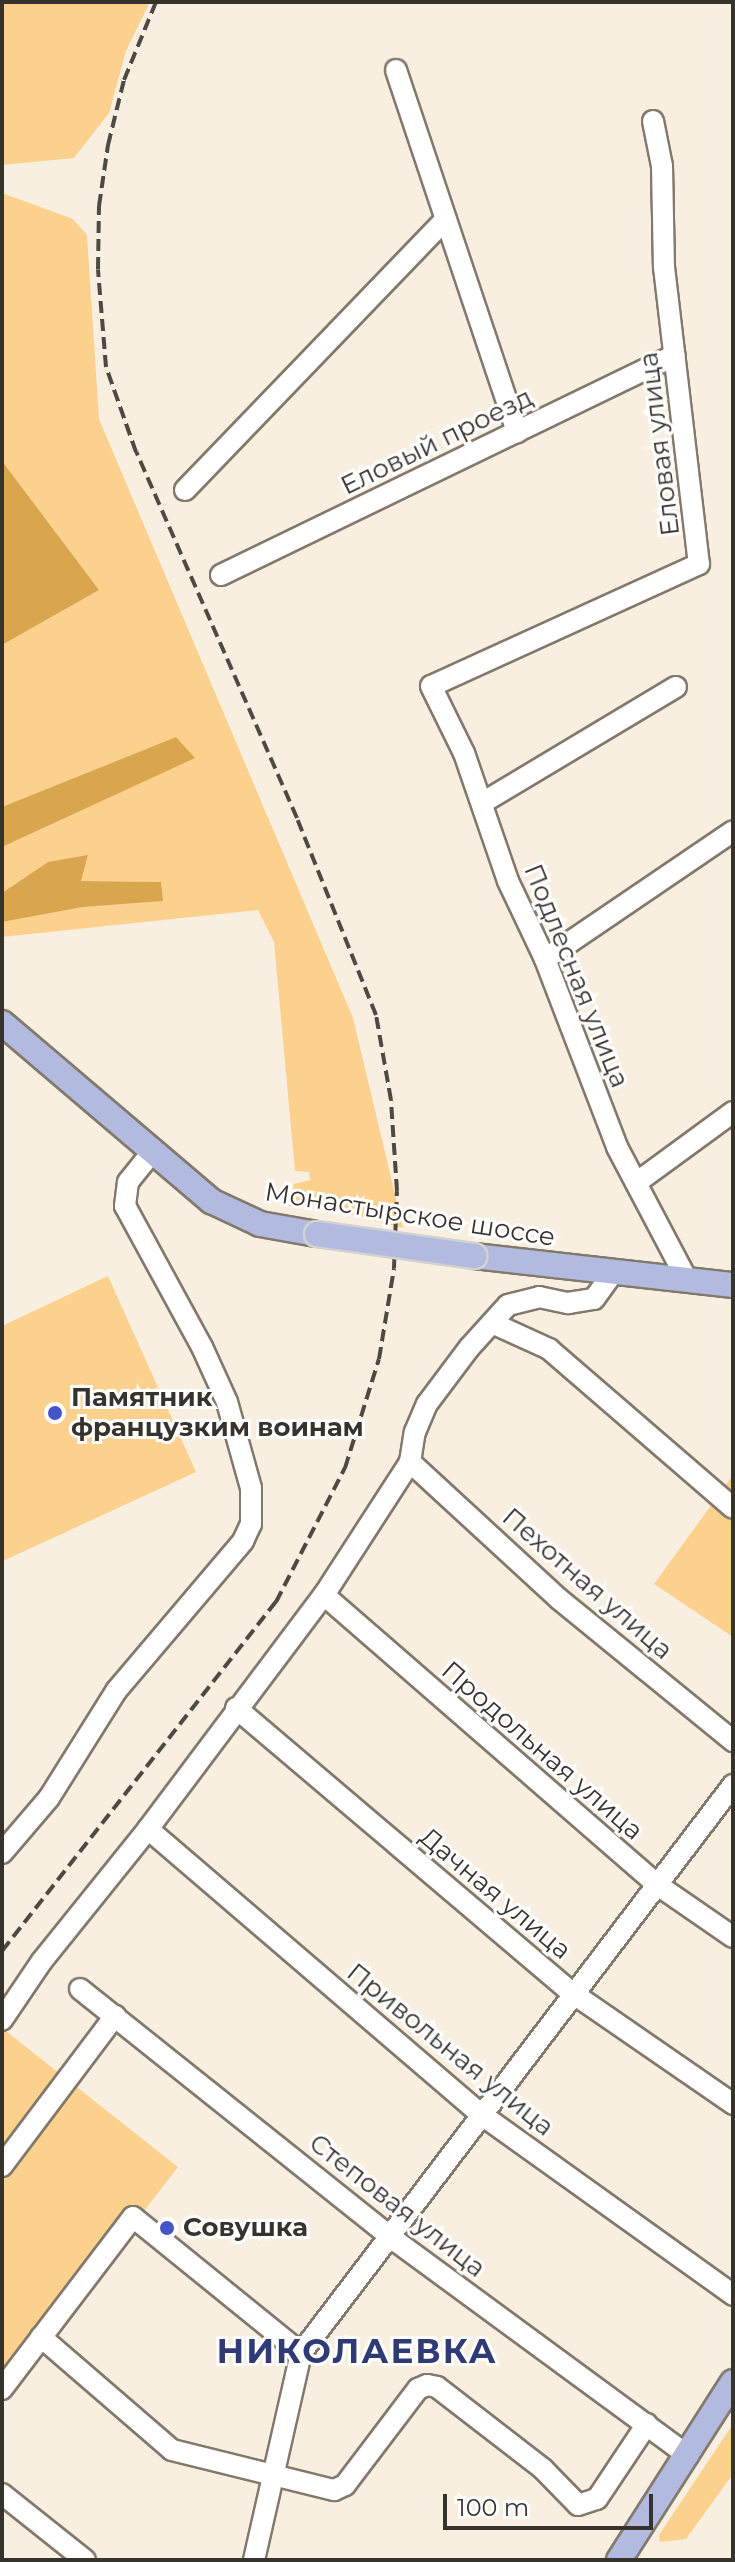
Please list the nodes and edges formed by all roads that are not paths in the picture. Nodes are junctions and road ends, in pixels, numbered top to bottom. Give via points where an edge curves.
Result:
1 (396, 70) dead end
2 (653, 121) dead end
3 (446, 219) junction
4 (675, 355) junction
5 (517, 432) junction
6 (185, 490) dead end
7 (221, 575) dead end
8 (431, 686) joint
9 (676, 687) dead end
10 (482, 803) junction
11 (733, 831) edge
12 (545, 959) junction
13 (2, 1023) edge
14 (733, 1112) edge
15 (153, 1151) junction
16 (636, 1183) junction
17 (612, 1274) junction
18 (687, 1280) junction
19 (733, 1285) edge
20 (492, 1323) junction
21 (410, 1462) junction
22 (733, 1508) edge
23 (324, 1595) junction
24 (236, 1708) junction
25 (733, 1741) edge
26 (733, 1785) edge
27 (148, 1829) junction
28 (3, 1850) edge
29 (659, 1886) junction
30 (733, 1937) edge
31 (80, 1989) dead end
32 (575, 1995) junction
33 (115, 2016) junction
34 (2, 2020) edge
35 (733, 2104) edge
36 (482, 2115) junction
37 (2, 2166) edge
38 (389, 2236) junction
39 (733, 2295) edge
40 (41, 2337) junction
41 (301, 2353) junction
42 (733, 2382) edge
43 (2, 2389) edge
44 (647, 2424) junction
45 (688, 2456) junction
46 (274, 2474) junction
47 (2, 2494) edge
48 (85, 2560) edge
49 (254, 2560) edge
50 (619, 2560) edge

1 - 3 street
2 - 4 street, Еловая улица via 662,166 664,267
3 - 5 street
3 - 6 street
4 - 5 street, Еловый проезд
4 - 8 street, Еловая улица via 699,564
5 - 7 street, Еловый проезд
8 - 10 street, Подлесная улица
9 - 10 street
10 - 12 street, Подлесная улица via 508,881
11 - 12 street
12 - 16 street, Подлесная улица via 617,1147
13 - 15 main road, Монастырское шоссе
14 - 16 street
15 - 17 main road, Монастырское шоссе, bridge via 211,1201 260,1224
15 - 28 street via 128,1182 125,1206 227,1402 251,1488 251,1524 243,1541 116,1691 49,1798
16 - 18 street, Подлесная улица
17 - 18 main road, Монастырское шоссе
17 - 20 street via 594,1299 568,1303 539,1297 508,1305
18 - 19 main road, Монастырское шоссе
20 - 21 street via 427,1404
20 - 22 street via 549,1349
21 - 23 street
21 - 25 street, Пехотная улица via 559,1599
23 - 24 street
23 - 29 street, Продольная улица
24 - 27 street
24 - 32 street, Дачная улица
26 - 29 street
27 - 34 street via 42,1961
27 - 36 street, Привольная улица
29 - 30 street, Продольная улица
29 - 32 street
31 - 33 street, Степовая улица
32 - 35 street, Дачная улица
32 - 36 street
33 - 37 street
33 - 38 street, Степовая улица
36 - 38 street
36 - 39 street, Привольная улица
38 - 41 street
38 - 44 street, Степовая улица
40 - 41 street via 133,2217
40 - 43 street
40 - 46 street via 172,2450
41 - 46 street
42 - 45 main road
44 - 45 street, Степовая улица
44 - 46 street via 597,2499 578,2505 543,2469 437,2387 427,2385 418,2389 342,2488
45 - 50 main road
46 - 49 street
47 - 48 street

